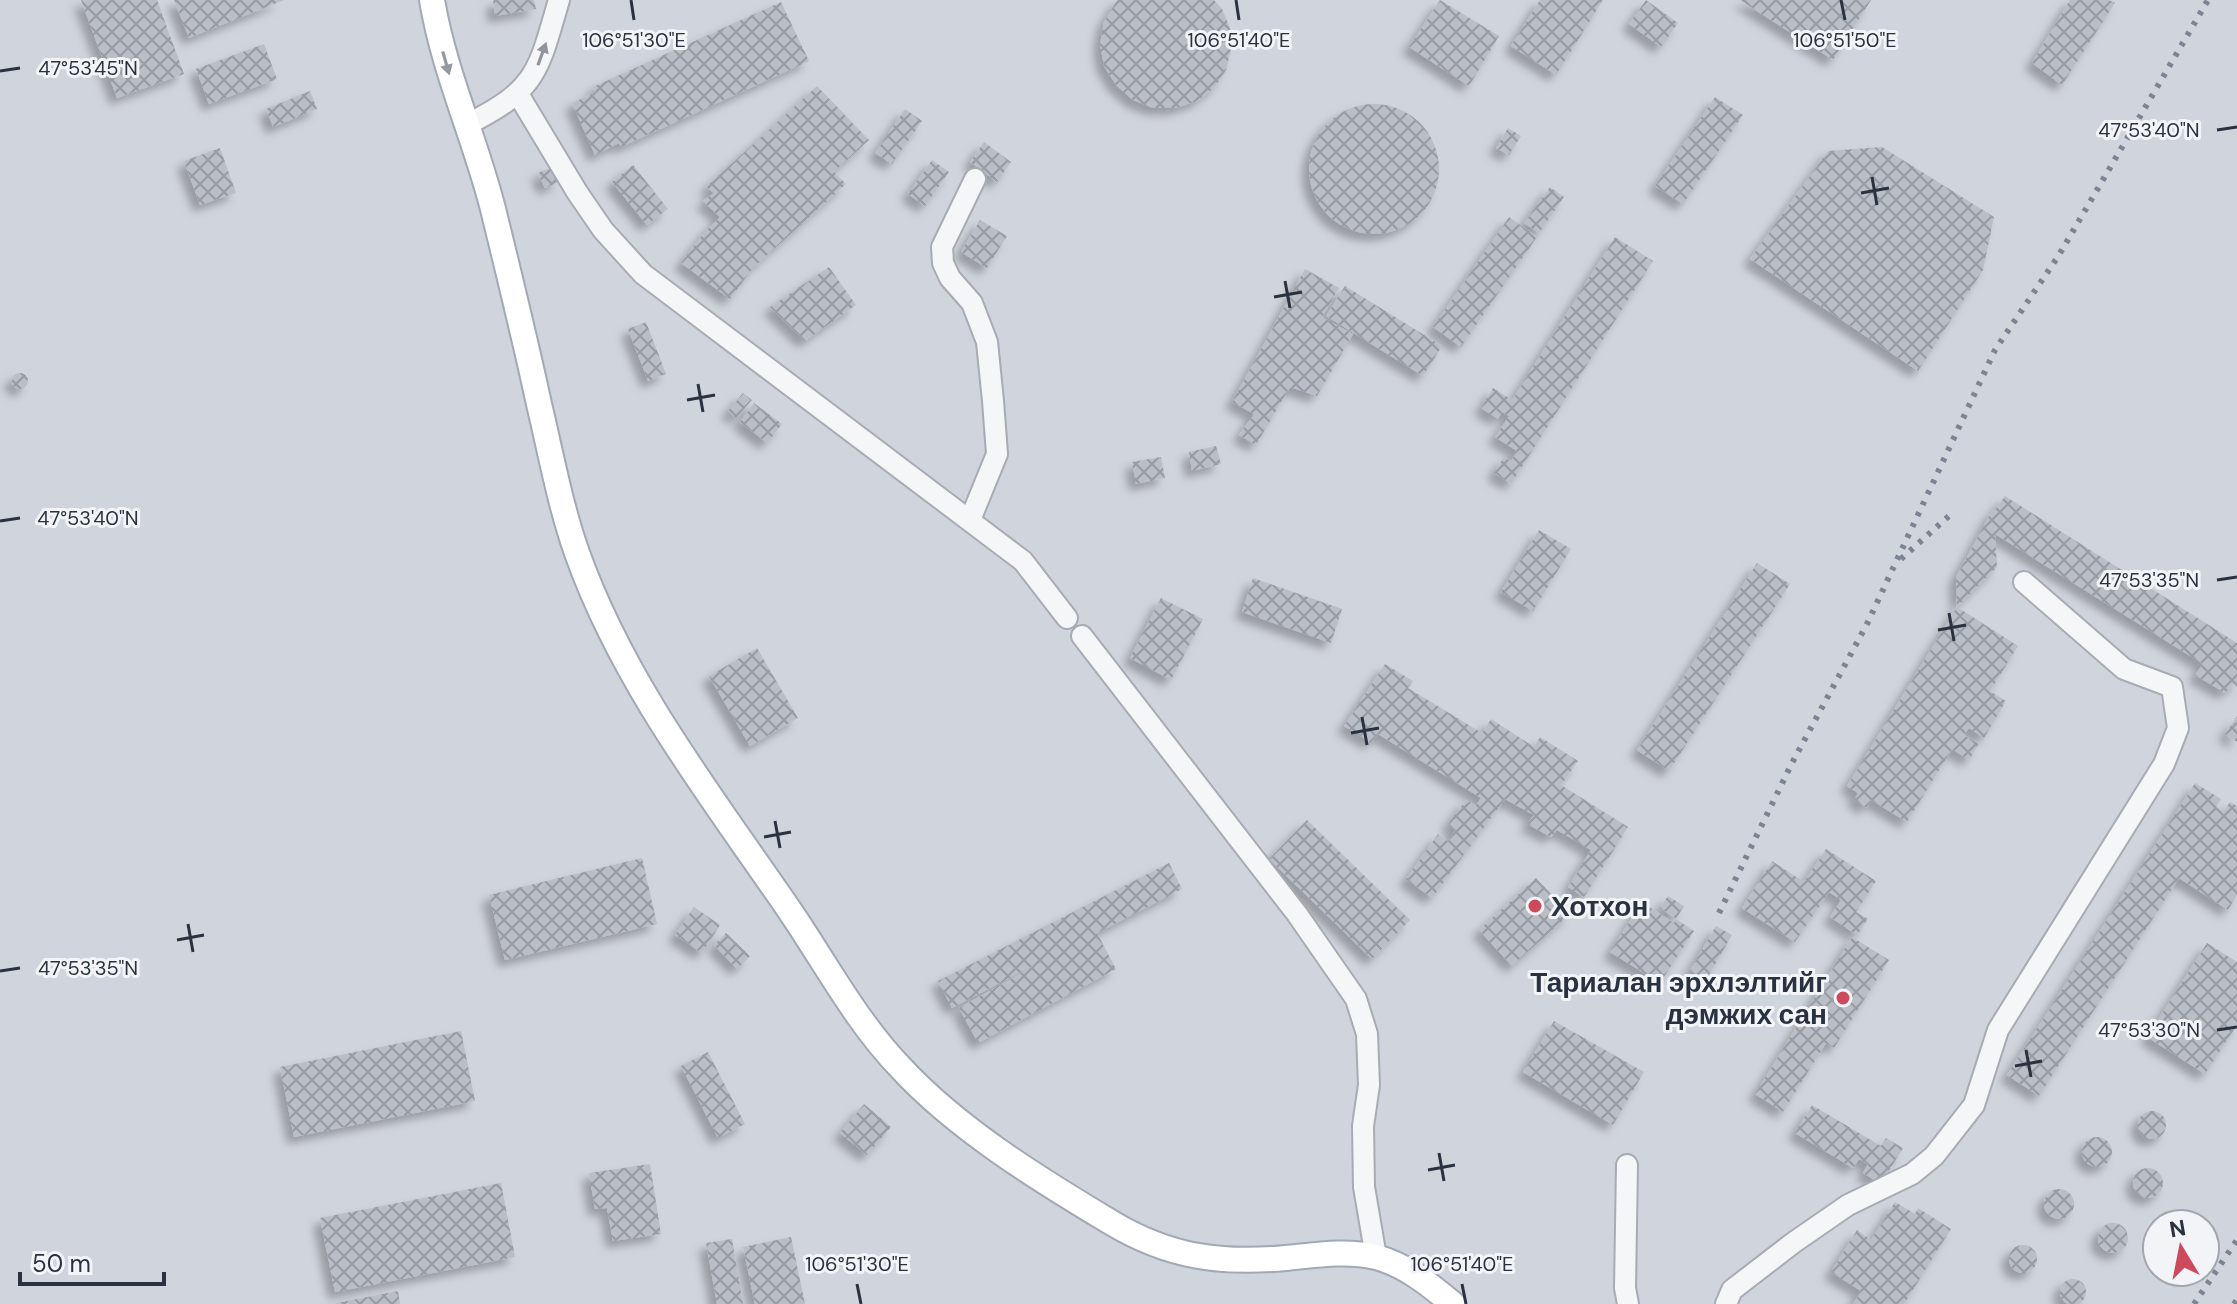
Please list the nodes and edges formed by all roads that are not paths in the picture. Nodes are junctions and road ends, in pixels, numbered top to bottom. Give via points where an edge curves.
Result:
1 (432, 0) edge
2 (559, 0) edge
3 (518, 94) junction
4 (468, 124) junction
5 (975, 179) dead end
6 (970, 520) junction
7 (2024, 582) dead end
8 (1067, 618) dead end
9 (1082, 636) dead end
10 (1627, 1165) dead end
11 (1376, 1257) junction
12 (1453, 1304) edge
13 (1628, 1304) edge
14 (1726, 1304) edge

1 -> 4 main road via 448,72
3 -> 2 street via 541,58
3 - 4 street
3 - 6 street via 603,230 643,274
4 - 11 main road via 567,522 607,625 658,718 886,1051 981,1136 1145,1241 1176,1253 1227,1260 1343,1253
5 - 6 street via 942,247 950,278 972,303 987,342 995,412 997,454
6 - 8 street via 1023,561
7 - 14 street via 2124,669 2172,687 2178,728 2164,764 1998,1030 1974,1105 1934,1156 1793,1243 1732,1290
9 - 11 street via 1297,914 1356,999 1367,1034 1364,1187
10 - 13 street
11 - 12 main road via 1406,1269

